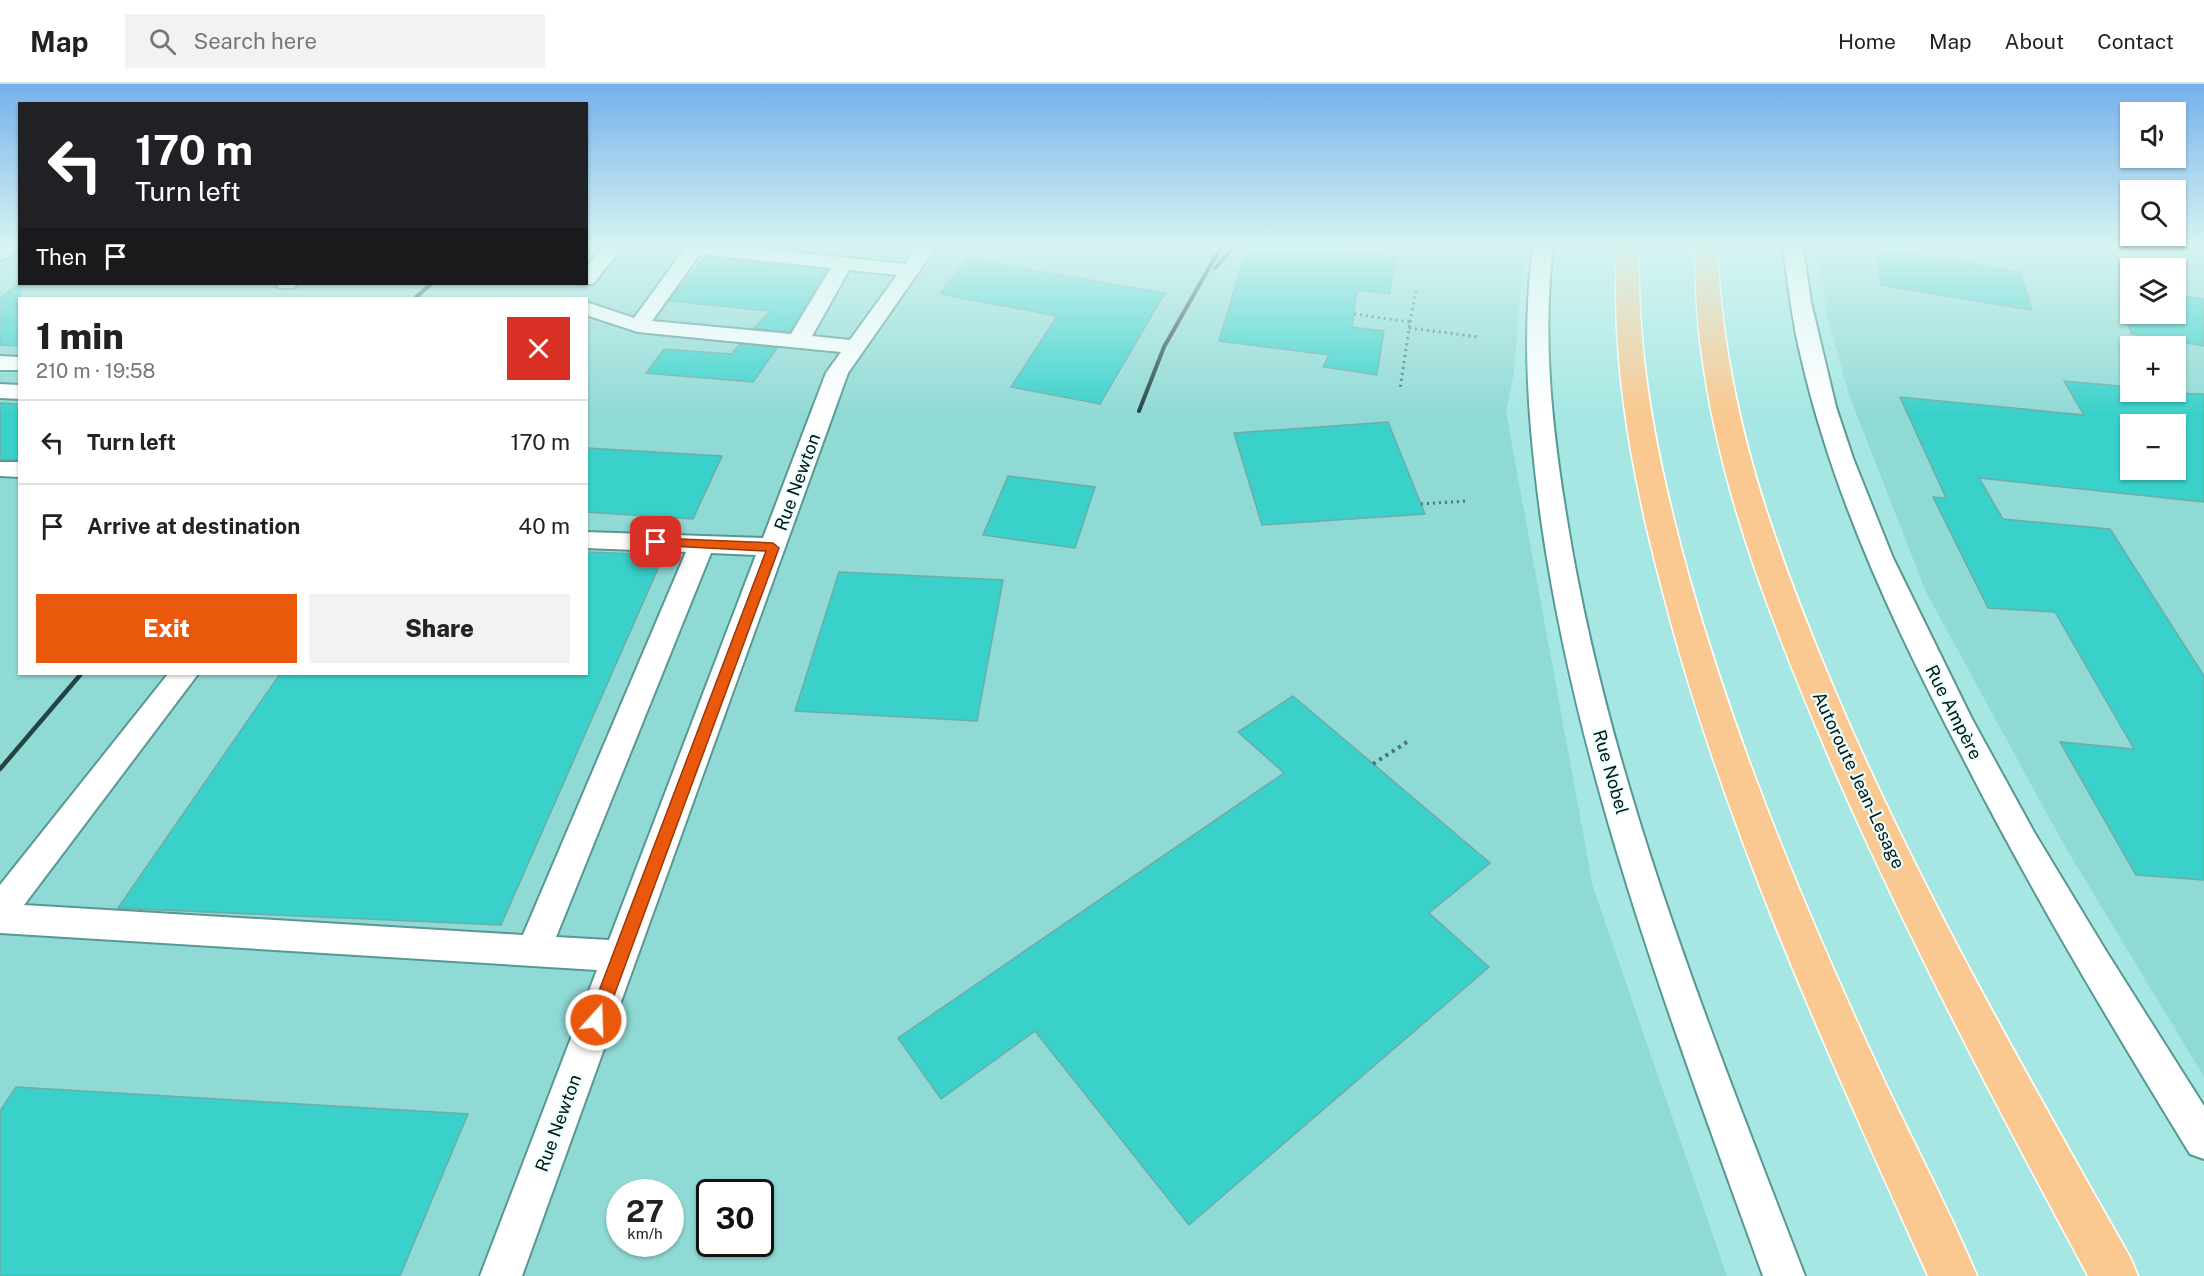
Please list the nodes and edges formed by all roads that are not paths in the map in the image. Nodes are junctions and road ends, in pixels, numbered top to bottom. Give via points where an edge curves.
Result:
1 (654, 303) edge
2 (819, 303) edge
3 (887, 303) edge
4 (1537, 303) edge
5 (1629, 303) edge
6 (1709, 303) edge
7 (1799, 303) edge
8 (588, 309) edge
9 (638, 326) junction
10 (799, 342) junction
11 (855, 347) junction
12 (0, 363) edge
13 (18, 364) edge
14 (0, 391) edge
15 (18, 392) edge
16 (0, 469) edge
17 (18, 470) edge
18 (588, 540) edge
19 (702, 544) junction
20 (773, 548) junction
21 (183, 675) edge
22 (0, 910) edge
23 (0, 918) edge
24 (533, 951) junction
25 (620, 956) junction
26 (2204, 1140) edge
27 (501, 1276) edge
28 (1784, 1276) edge
29 (1953, 1276) edge
30 (2114, 1276) edge

1 - 9 street
2 - 10 street
3 - 11 street, Rue Newton
4 - 28 street, Rue Nobel via 1542,426 1556,535 1579,651 1610,774 1656,923
5 - 29 highway via 1640,430 1669,562 1699,662 1737,776 1793,917
6 - 30 highway, Autoroute Jean-Lesage via 1730,435 1767,557 1817,690 1945,961
7 - 26 street, Rue Ampère via 1821,398 1852,492 1947,700 2088,954
8 - 9 street
9 - 10 street
10 - 11 street
11 - 20 street, Rue Newton via 837,373
12 - 13 street
14 - 15 street
16 - 17 street
18 - 19 street
19 - 20 street
19 - 24 street
20 - 25 street, Rue Newton
21 - 22 street
23 - 24 street
24 - 25 street
25 - 27 street, Rue Newton

